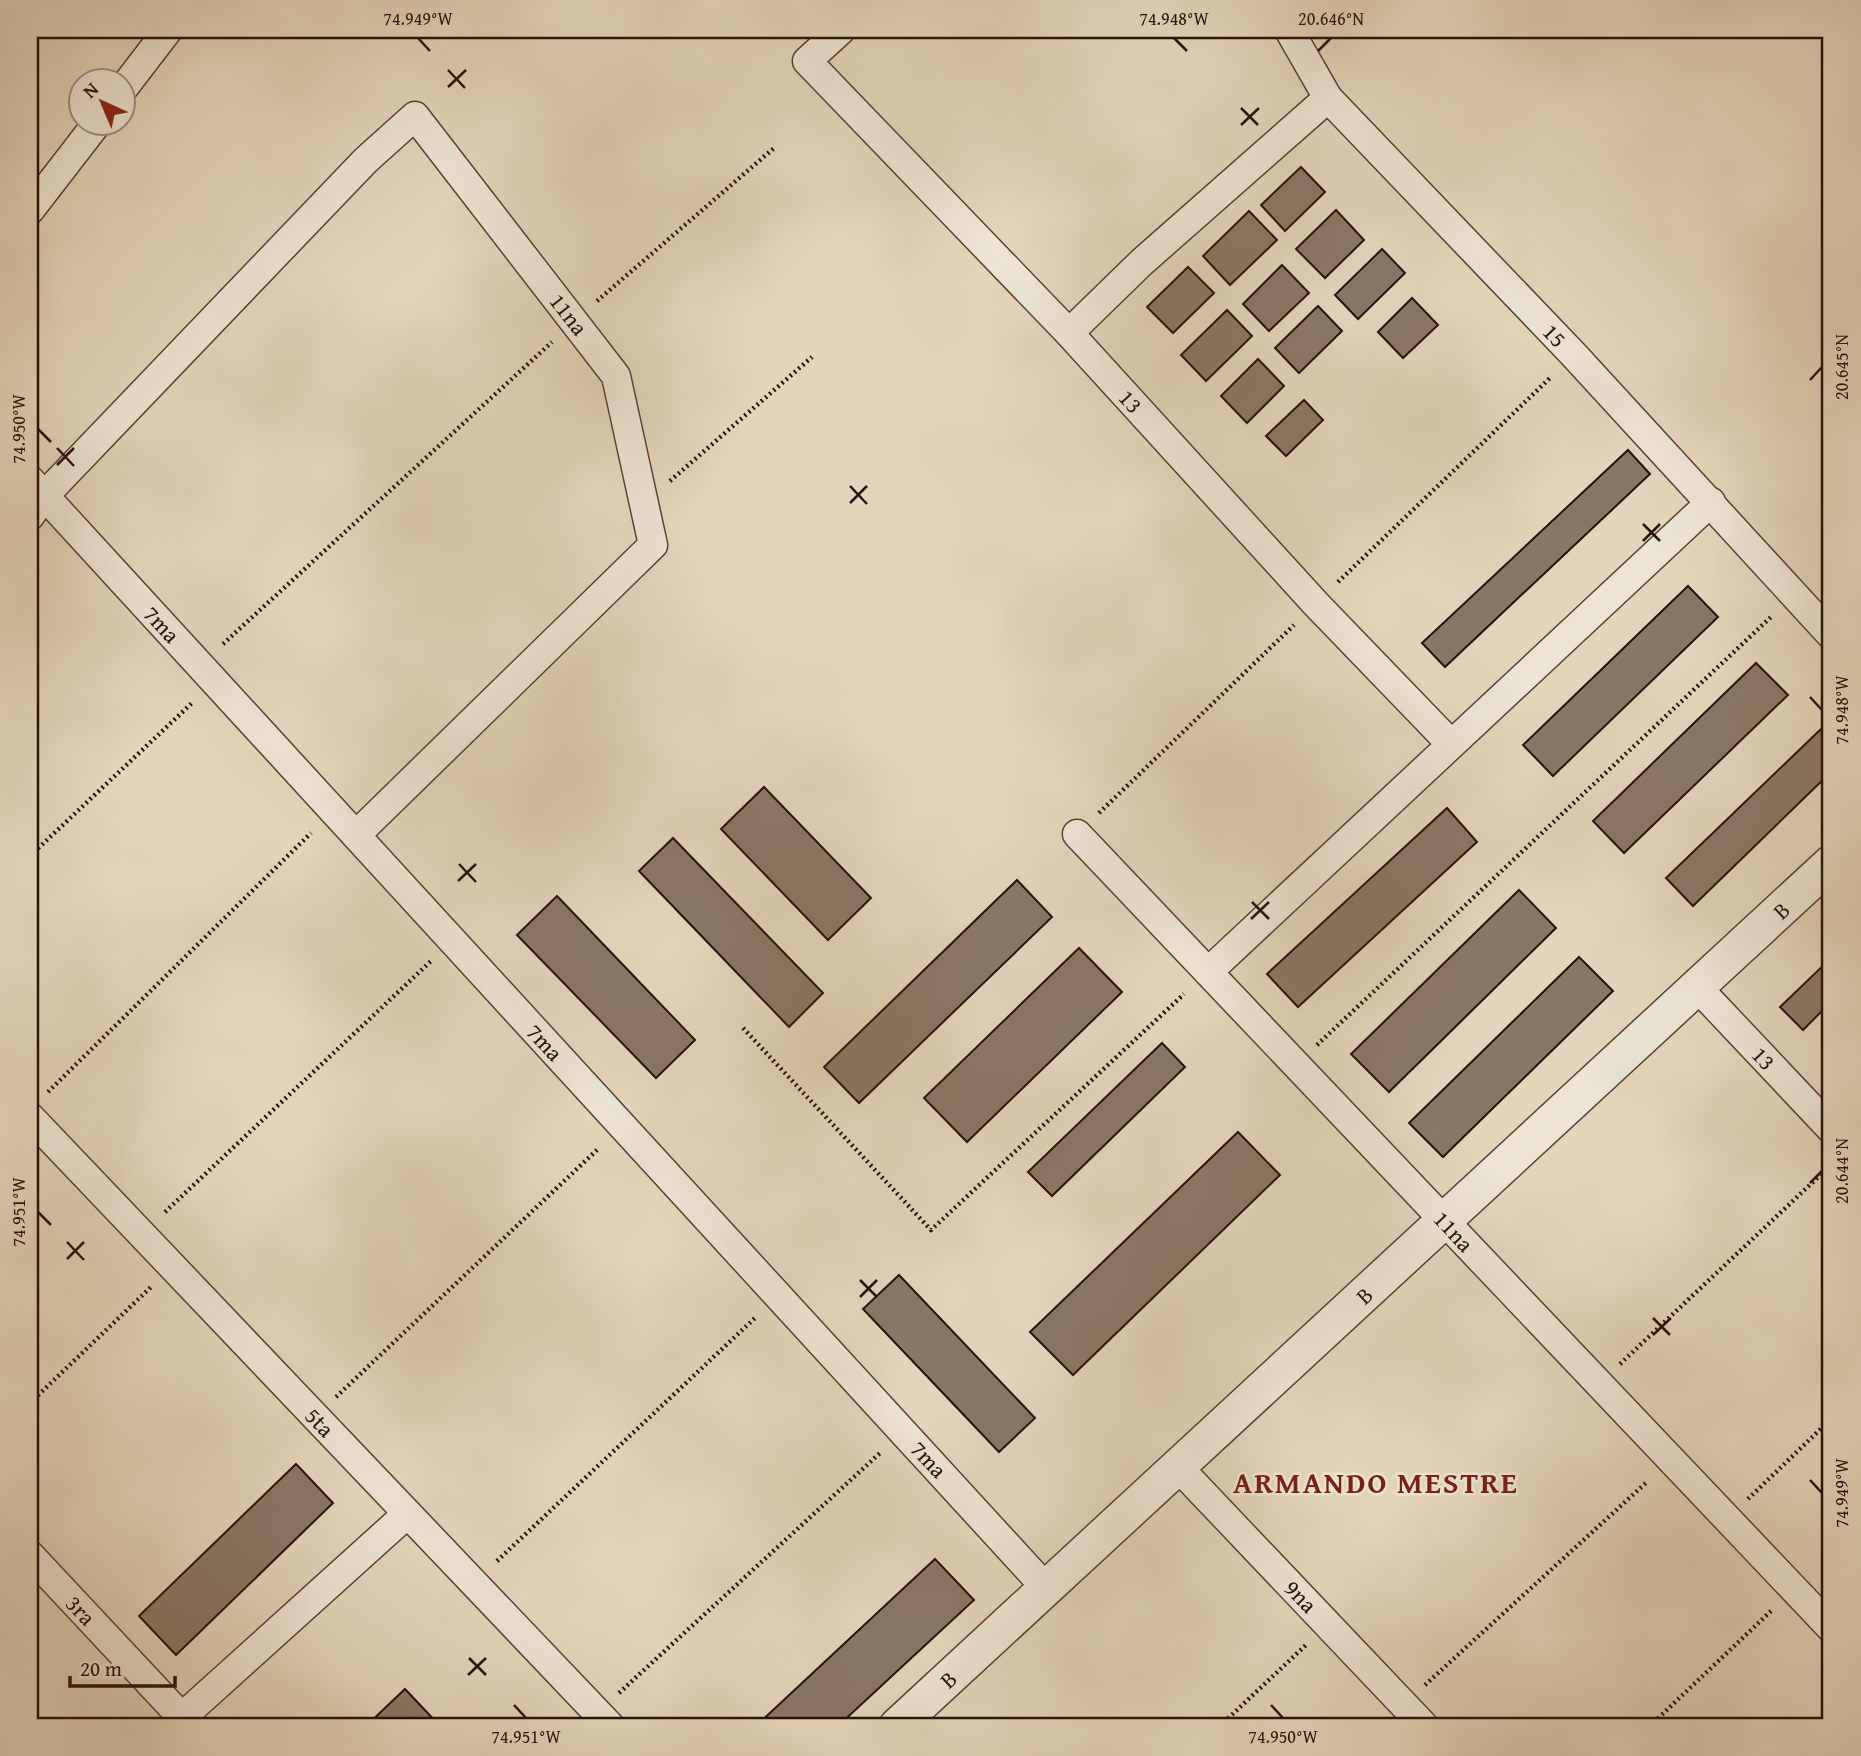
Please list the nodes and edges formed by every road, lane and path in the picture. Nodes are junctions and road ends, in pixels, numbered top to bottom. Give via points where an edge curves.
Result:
1 (168, 30) edge
2 (841, 30) edge
3 (1289, 30) edge
4 (136, 72) edge
5 (1328, 98) junction
6 (87, 136) edge
7 (774, 148) dead end
8 (30, 209) edge
9 (574, 321) junction
10 (1069, 333) junction
11 (812, 357) dead end
12 (34, 497) edge
13 (1711, 502) junction
14 (644, 504) junction
15 (1794, 595) junction
16 (1831, 635) edge
17 (207, 674) junction
18 (1451, 744) junction
19 (333, 811) junction
20 (1077, 834) dead end
21 (356, 835) junction
22 (30, 856) edge
23 (1831, 863) edge
24 (453, 941) junction
25 (1208, 972) junction
26 (1697, 987) junction
27 (743, 1027) dead end
28 (1296, 1065) junction
29 (35, 1108) edge
30 (622, 1126) junction
31 (1831, 1129) edge
32 (1831, 1165) edge
33 (1444, 1220) junction
34 (141, 1234) junction
35 (173, 1266) junction
36 (778, 1296) junction
37 (1599, 1384) junction
38 (30, 1403) edge
39 (316, 1417) junction
40 (1831, 1419) edge
41 (903, 1432) junction
42 (1671, 1459) junction
43 (1178, 1467) junction
44 (407, 1514) junction
45 (1727, 1518) junction
46 (30, 1555) edge
47 (473, 1583) junction
48 (1046, 1588) junction
49 (1794, 1589) junction
50 (1328, 1624) junction
51 (1831, 1628) edge
52 (1405, 1706) junction
53 (604, 1720) edge
54 (186, 1722) edge
55 (897, 1726) edge
56 (1220, 1726) edge
57 (1424, 1726) edge
58 (1650, 1726) edge

1 - 4 street
2 - 10 street, 13 via 807,61
3 - 5 street, 15
5 - 10 street via 1142,262
5 - 13 street, 15
6 - 8 street
7 - 9 path
9 - 12 street, 11na via 415,116 366,160
9 - 14 street, 11na via 617,376
9 - 17 path
10 - 18 street, 13 via 1316,604
11 - 14 path
12 - 17 street, 7ma
13 - 15 street, 15
13 - 18 street
14 - 21 street, 11na via 653,545
15 - 16 street, 15
15 - 28 path
17 - 19 street, 7ma
17 - 22 path
18 - 25 street
19 - 21 street, 7ma
19 - 29 path
20 - 25 street, 11na
21 - 24 street, 7ma
23 - 26 street, B
24 - 30 street, 7ma
24 - 34 path
25 - 27 path via 931,1230
25 - 28 street, 11na
26 - 31 street, 13
26 - 33 street, B
28 - 33 street, 11na
29 - 34 street, 5ta
30 - 36 street, 7ma
30 - 39 path
32 - 37 path
33 - 37 street, 11na
33 - 43 street, B
34 - 35 street, 5ta
35 - 38 path
35 - 39 street, 5ta
36 - 41 street, 7ma
36 - 47 path
37 - 42 street, 11na
39 - 44 street, 5ta
40 - 45 path
41 - 48 street, 7ma
41 - 53 path
42 - 45 street, 11na
42 - 52 path
43 - 48 street, B
43 - 50 street, 9na
44 - 47 street, 5ta
44 - 54 street
45 - 49 street, 11na
46 - 54 street, 3ra
47 - 53 street, 5ta
48 - 55 street, B
49 - 51 street, 11na
49 - 58 path
50 - 52 street, 9na
50 - 56 path
52 - 57 street, 9na

